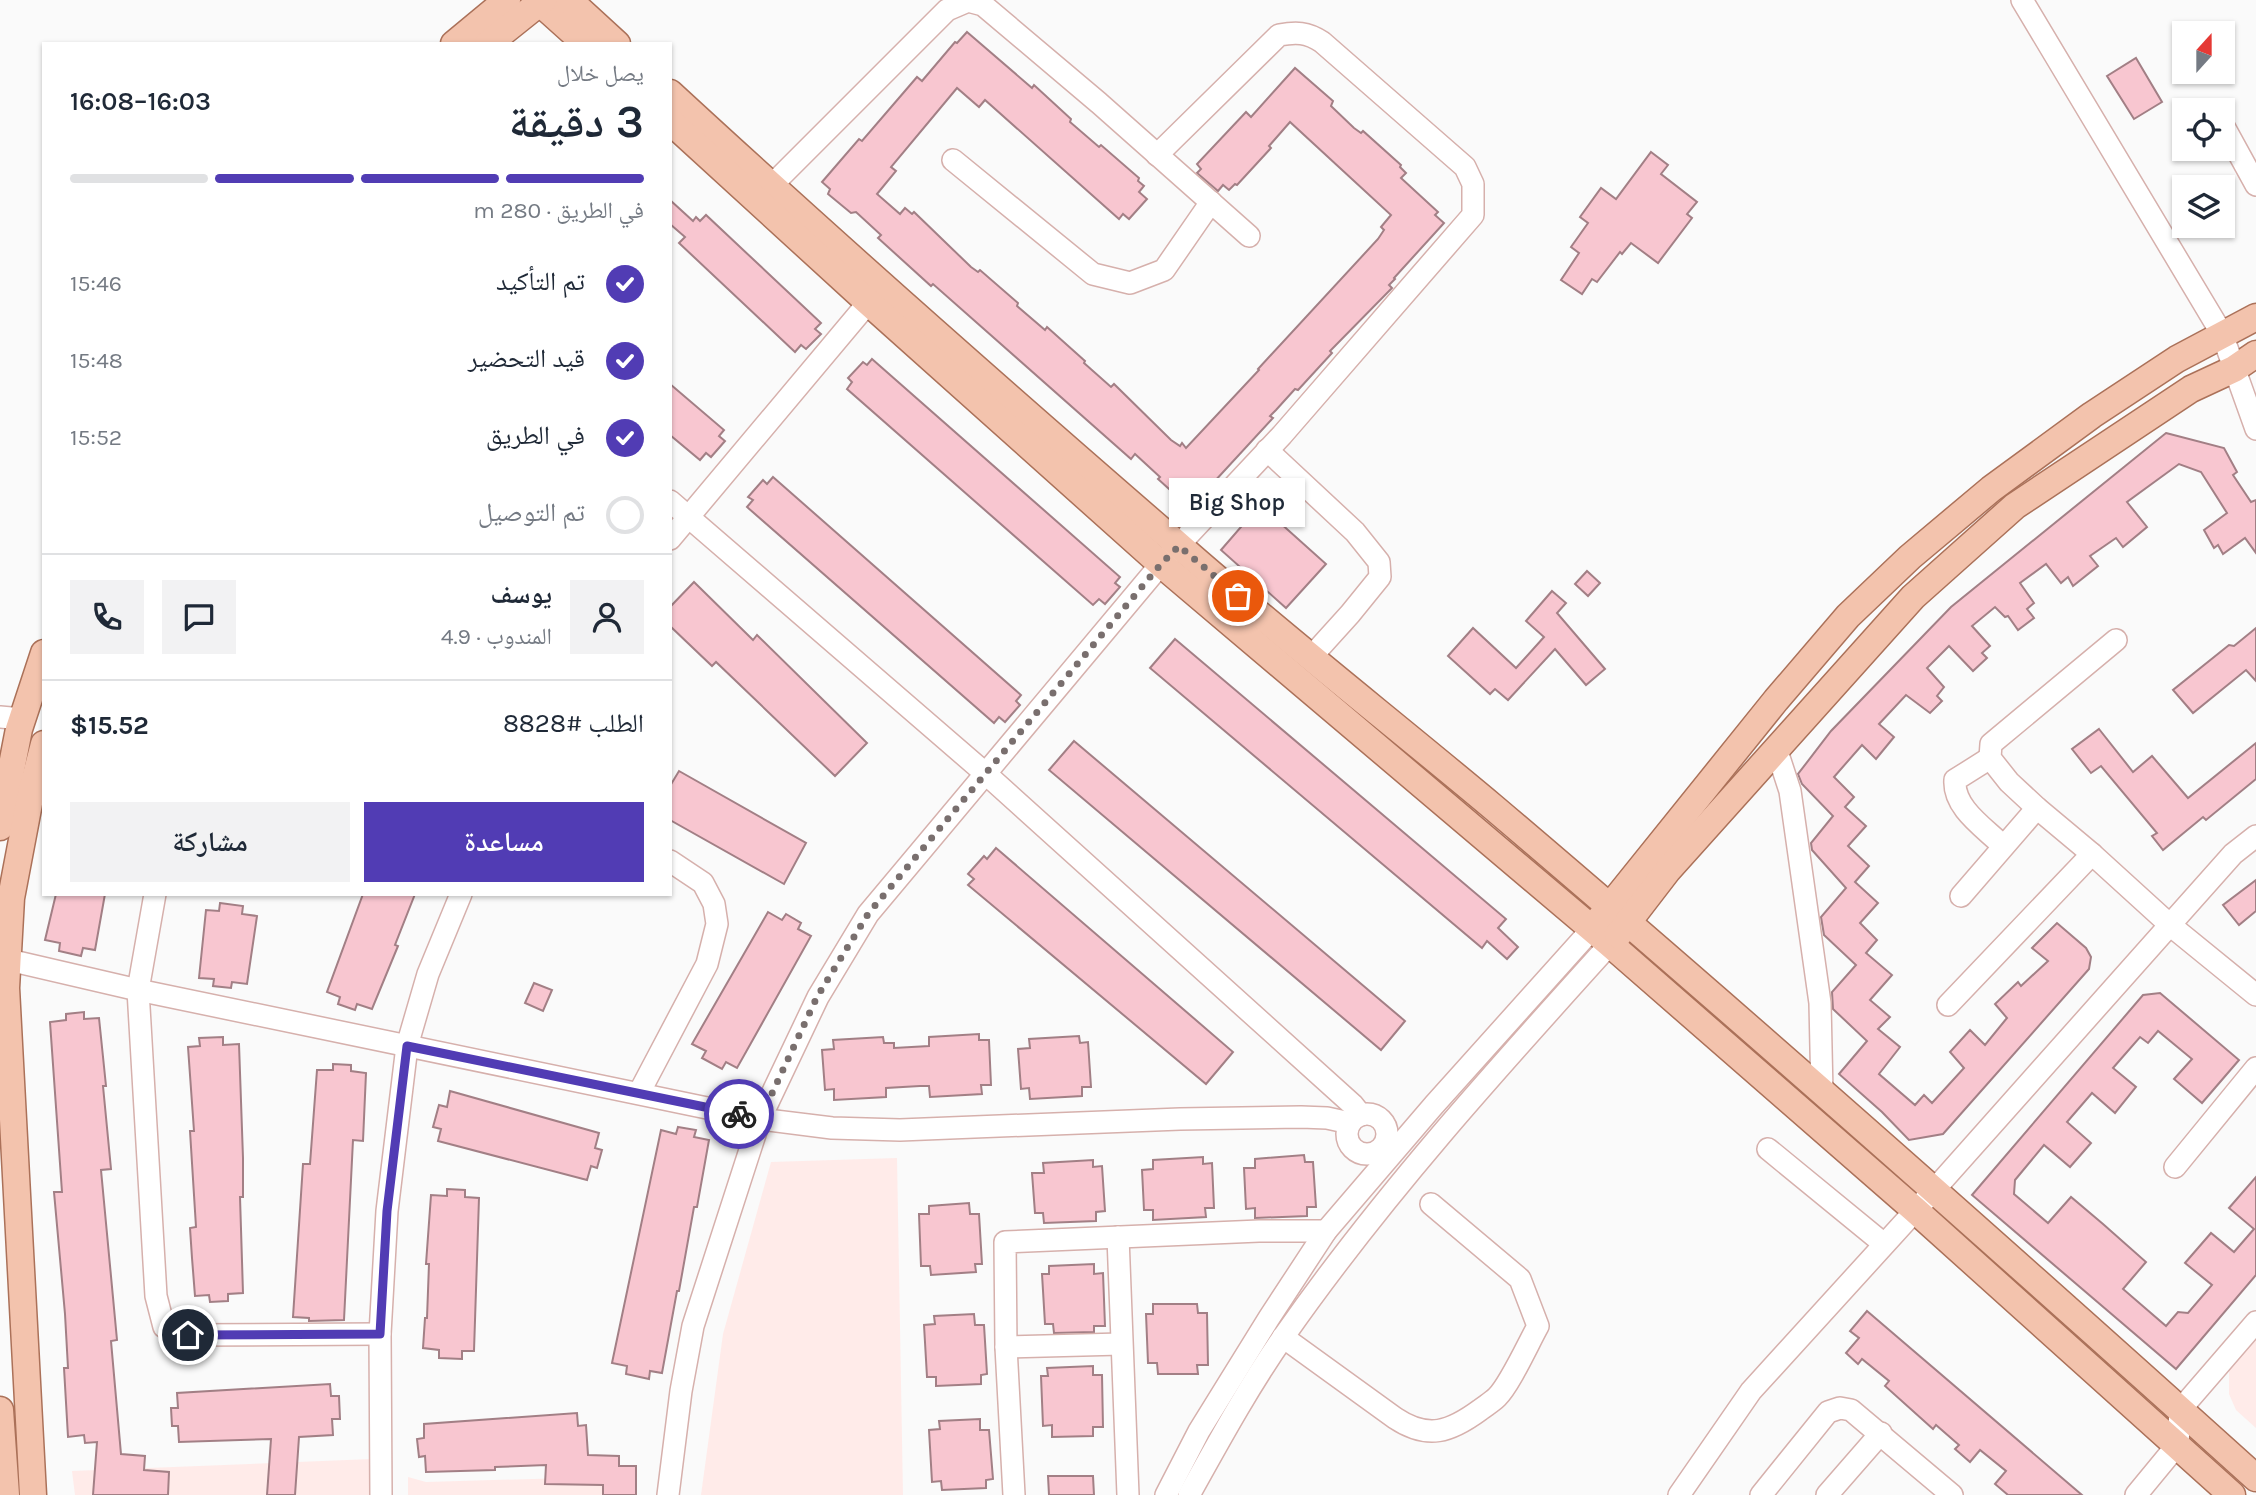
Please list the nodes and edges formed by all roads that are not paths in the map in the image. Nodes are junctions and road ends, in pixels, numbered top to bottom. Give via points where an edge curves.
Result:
1 (507, 0) edge
2 (569, 0) edge
3 (2022, 0) edge
4 (540, 1) edge
5 (456, 42) edge
6 (490, 42) edge
7 (584, 42) edge
8 (615, 42) edge
9 (672, 95) edge
10 (672, 123) edge
11 (2235, 146) edge
12 (1157, 155) junction
13 (953, 160) dead end
14 (2256, 185) edge
15 (771, 186) junction
16 (1211, 202) junction
17 (1249, 236) dead end
18 (876, 293) junction
19 (2256, 317) edge
20 (2222, 334) junction
21 (2256, 354) edge
22 (2234, 369) junction
23 (2256, 429) edge
24 (1267, 450) junction
25 (672, 503) edge
26 (689, 518) junction
27 (672, 536) edge
28 (1170, 555) junction
29 (2116, 640) dead end
30 (1312, 656) junction
31 (42, 657) edge
32 (11, 718) edge
33 (1776, 748) junction
34 (42, 752) edge
35 (1990, 758) junction
36 (986, 774) junction
37 (2037, 808) junction
38 (0, 827) edge
39 (2256, 836) edge
40 (2003, 846) junction
41 (2092, 854) junction
42 (672, 862) edge
43 (155, 896) edge
44 (460, 896) edge
45 (1961, 896) dead end
46 (1618, 915) junction
47 (2170, 925) junction
48 (1601, 937) junction
49 (4, 958) edge
50 (138, 990) junction
51 (2256, 995) edge
52 (1948, 1005) dead end
53 (407, 1046) junction
54 (2256, 1068) edge
55 (639, 1093) junction
56 (1822, 1093) junction
57 (760, 1119) junction
58 (1356, 1119) junction
59 (1768, 1149) dead end
60 (1387, 1152) junction
61 (2175, 1167) dead end
62 (1409, 1172) junction
63 (1934, 1190) junction
64 (1431, 1204) dead end
65 (1915, 1210) junction
66 (1326, 1231) junction
67 (1118, 1237) junction
68 (1884, 1244) junction
69 (2256, 1322) edge
70 (380, 1334) junction
71 (1283, 1337) junction
72 (1121, 1344) junction
73 (1006, 1348) junction
74 (0, 1410) edge
75 (2180, 1410) junction
76 (1881, 1433) junction
77 (2178, 1444) junction
78 (2256, 1478) edge
79 (6, 1495) edge
80 (33, 1495) edge
81 (381, 1495) edge
82 (667, 1495) edge
83 (1014, 1495) edge
84 (1128, 1495) edge
85 (1166, 1495) edge
86 (1189, 1495) edge
87 (1679, 1495) edge
88 (1761, 1495) edge
89 (1827, 1495) edge
90 (1952, 1495) edge
91 (2136, 1495) edge
92 (2232, 1495) edge

1 - 5 main road
2 - 8 main road
3 - 20 street
4 - 6 main road
4 - 7 main road
9 - 15 main road
10 - 18 main road
11 - 14 street
12 - 15 street via 984,5 968,1 947,10
12 - 16 street
12 - 24 street via 1279,35 1297,32 1322,42 1465,167 1473,184 1472,215
13 - 16 street via 1093,274 1130,283 1164,270
15 - 18 main road
16 - 17 street
18 - 26 street
18 - 28 main road
19 - 20 main road
20 - 22 street
20 - 46 main road via 2092,415 1992,489 1848,616 1776,700
21 - 22 main road
22 - 23 street
22 - 33 main road via 2191,389 2015,506 1913,597
24 - 28 street
24 - 30 street via 1378,562 1380,577
25 - 26 street
26 - 27 street
26 - 36 street
28 - 30 main road
28 - 36 street
28 - 48 main road
29 - 35 street via 1991,744
30 - 46 main road
31 - 32 main road
32 - 38 main road
33 - 46 main road via 1668,870
33 - 56 street via 1790,791 1820,1003
34 - 49 main road via 13,886
35 - 37 street
35 - 40 street via 1955,780 1954,789 1957,800
36 - 57 street via 868,914 817,997
36 - 58 street via 1353,1105
37 - 40 street
37 - 41 street
39 - 47 street via 2232,855
40 - 45 street
41 - 47 street
41 - 52 street
42 - 55 street via 703,884 714,904 717,924 706,964
43 - 50 street
44 - 53 street via 428,974
46 - 48 main road
46 - 56 main road
47 - 51 street
47 - 63 street
48 - 60 street
48 - 62 street
48 - 65 main road
49 - 50 street
49 - 80 main road
50 - 53 street
50 - 70 street via 156,1296 164,1327 188,1335
53 - 55 street
53 - 70 street via 387,1211
54 - 61 street
55 - 57 street
56 - 63 main road
57 - 58 street via 900,1130 1180,1119
57 - 82 street via 693,1326
58 - 60 street via 1374,1115 1384,1123
58 - 60 street via 1347,1136 1353,1148 1371,1154
59 - 68 street
60 - 62 street
60 - 66 street
62 - 71 street
63 - 65 street
63 - 75 main road
64 - 71 street via 1520,1279 1538,1326 1498,1397 1449,1429 1421,1431 1395,1418
65 - 68 street
65 - 77 main road
66 - 67 street
66 - 85 street via 1199,1432
67 - 72 street
67 - 73 street via 1005,1241
68 - 87 street via 1751,1391
69 - 75 street
70 - 81 street
71 - 86 street
72 - 73 street
72 - 84 street
73 - 83 street
74 - 79 main road
75 - 77 street
75 - 78 main road
76 - 88 street via 1851,1410 1828,1412
76 - 89 street
76 - 90 street
77 - 91 street
77 - 92 main road

